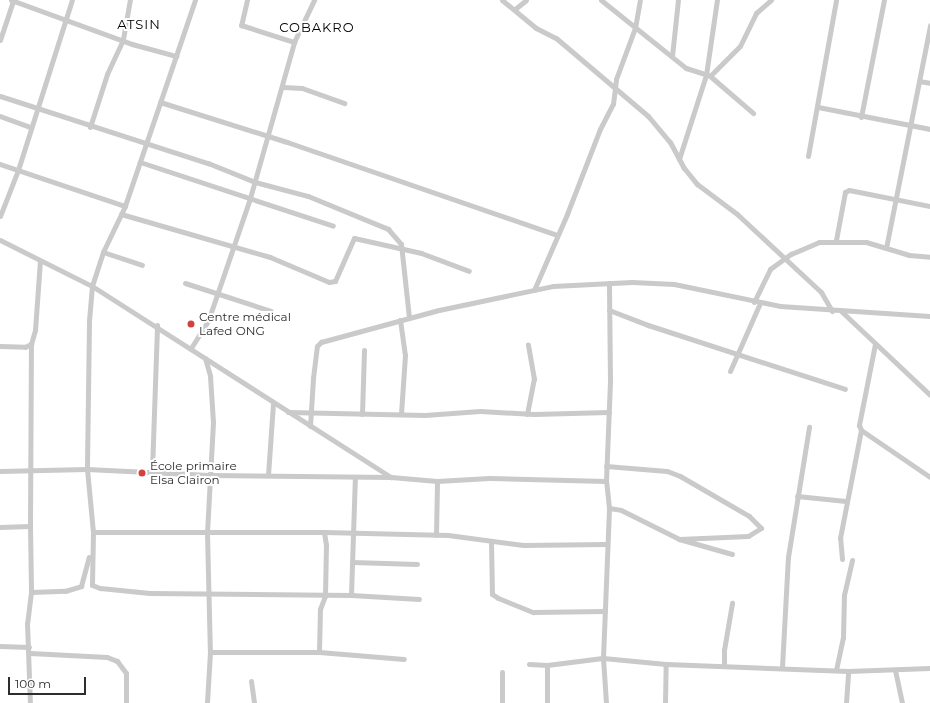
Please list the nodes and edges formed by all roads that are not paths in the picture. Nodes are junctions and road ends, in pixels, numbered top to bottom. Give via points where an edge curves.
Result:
1 (12, 0) edge
2 (72, 0) edge
3 (130, 0) edge
4 (195, 0) edge
5 (247, 0) edge
6 (314, 0) edge
7 (502, 0) edge
8 (526, 0) edge
9 (601, 0) edge
10 (640, 0) edge
11 (717, 0) edge
12 (771, 0) edge
13 (836, 0) edge
14 (884, 0) edge
15 (677, 1) edge
16 (515, 10) junction
17 (66, 18) junction
18 (930, 25) edge
19 (635, 28) junction
20 (929, 35) edge
21 (123, 39) junction
22 (0, 40) edge
23 (294, 42) junction
24 (176, 56) junction
25 (672, 56) junction
26 (708, 75) junction
27 (919, 82) junction
28 (930, 83) edge
29 (283, 87) junction
30 (616, 90) junction
31 (0, 96) edge
32 (160, 102) junction
33 (344, 103) dead end
34 (818, 107) junction
35 (36, 109) junction
36 (753, 113) dead end
37 (0, 116) edge
38 (861, 117) junction
39 (910, 126) junction
40 (30, 127) junction
41 (90, 127) junction
42 (930, 129) edge
43 (266, 136) junction
44 (145, 144) junction
45 (808, 156) dead end
46 (679, 159) junction
47 (140, 162) junction
48 (0, 164) edge
49 (18, 170) junction
50 (255, 182) junction
51 (250, 198) junction
52 (895, 199) junction
53 (125, 206) junction
54 (930, 206) edge
55 (121, 214) junction
56 (0, 216) edge
57 (333, 226) dead end
58 (557, 235) junction
59 (0, 240) edge
60 (836, 240) junction
61 (231, 247) junction
62 (886, 248) junction
63 (402, 249) junction
64 (103, 252) junction
65 (930, 257) edge
66 (785, 258) junction
67 (40, 261) junction
68 (142, 265) dead end
69 (469, 271) dead end
70 (185, 283) dead end
71 (608, 283) junction
72 (92, 286) junction
73 (534, 290) junction
74 (216, 293) junction
75 (757, 302) junction
76 (609, 310) junction
77 (271, 311) dead end
78 (832, 311) junction
79 (841, 312) junction
80 (930, 316) edge
81 (409, 318) junction
82 (400, 320) junction
83 (157, 325) junction
84 (31, 344) junction
85 (874, 344) junction
86 (528, 345) dead end
87 (0, 346) edge
88 (191, 348) junction
89 (364, 350) dead end
90 (738, 353) junction
91 (205, 358) junction
92 (730, 371) dead end
93 (845, 389) dead end
94 (930, 396) edge
95 (274, 404) junction
96 (288, 412) junction
97 (313, 412) junction
98 (609, 412) junction
99 (362, 414) junction
100 (401, 414) junction
101 (527, 414) junction
102 (310, 426) junction
103 (810, 427) dead end
104 (861, 430) junction
105 (606, 466) junction
106 (87, 469) junction
107 (152, 470) junction
108 (0, 471) edge
109 (29, 472) junction
110 (209, 475) junction
111 (268, 475) junction
112 (355, 477) junction
113 (391, 477) junction
114 (930, 477) edge
115 (438, 481) junction
116 (606, 481) junction
117 (798, 496) junction
118 (846, 501) junction
119 (609, 508) junction
120 (30, 526) junction
121 (0, 527) edge
122 (93, 532) junction
123 (324, 532) junction
124 (207, 533) junction
125 (353, 534) junction
126 (436, 535) junction
127 (679, 539) junction
128 (491, 542) junction
129 (607, 544) junction
130 (91, 550) junction
131 (732, 554) dead end
132 (842, 559) dead end
133 (852, 560) dead end
134 (352, 562) junction
135 (417, 564) dead end
136 (31, 592) junction
137 (208, 594) junction
138 (351, 595) junction
139 (325, 596) junction
140 (419, 599) dead end
141 (732, 604) dead end
142 (605, 611) junction
143 (0, 646) edge
144 (29, 647) junction
145 (210, 652) junction
146 (319, 652) junction
147 (30, 653) junction
148 (603, 658) junction
149 (404, 659) dead end
150 (529, 664) dead end
151 (666, 664) junction
152 (547, 665) junction
153 (724, 665) junction
154 (782, 667) junction
155 (930, 668) edge
156 (836, 670) junction
157 (895, 670) junction
158 (848, 671) junction
159 (502, 672) dead end
160 (251, 681) dead end
161 (30, 703) edge
162 (126, 703) edge
163 (207, 703) edge
164 (254, 703) edge
165 (502, 703) edge
166 (547, 703) edge
167 (606, 703) edge
168 (665, 703) edge
169 (846, 703) edge
170 (902, 703) edge

1 - 17 street
1 - 22 street
2 - 17 street
3 - 21 street
4 - 24 street
5 - 23 street via 241,25
6 - 23 street
7 - 16 street
8 - 16 street
9 - 19 street
10 - 19 street
11 - 26 street
12 - 26 street via 756,13 740,46
13 - 34 street
14 - 38 street
15 - 25 street
16 - 30 street via 536,28 556,38
17 - 21 street
17 - 35 street
18 - 20 street
19 - 25 street
19 - 30 street via 619,68
20 - 27 street
21 - 24 street
21 - 41 street via 107,74
23 - 29 street
24 - 32 street
25 - 26 street via 686,68
26 - 36 street
26 - 46 street
27 - 28 street
27 - 39 street
29 - 33 street via 302,88
29 - 43 street
30 - 46 street via 660,130
30 - 58 street via 613,104 600,129
31 - 35 street
32 - 43 street
32 - 44 street
34 - 38 street
34 - 45 street
35 - 40 street
35 - 41 street
37 - 40 street
38 - 39 street
39 - 42 street
39 - 52 street
40 - 49 street
41 - 44 street
43 - 50 street
43 - 58 street
44 - 47 street
44 - 50 street via 208,163
46 - 66 street via 697,184 719,198
47 - 51 street
47 - 53 street
48 - 49 street
49 - 53 street
49 - 56 street
50 - 51 street
50 - 63 street via 308,196 388,228 397,236
51 - 57 street
51 - 61 street
52 - 54 street
52 - 60 street via 849,190 845,192
52 - 62 street
53 - 55 street
55 - 61 street
55 - 64 street
58 - 73 street
59 - 67 street
60 - 62 street via 866,242
60 - 66 street via 805,247
61 - 63 street via 270,257 332,282 335,281 354,238
61 - 74 street
62 - 65 street via 909,255
63 - 69 street via 421,253
63 - 81 street
64 - 68 street
64 - 72 street
66 - 75 street via 770,269
66 - 78 street via 824,296
67 - 72 street
67 - 84 street via 35,330
70 - 74 street
71 - 73 street
71 - 75 street via 674,284
71 - 76 street
72 - 83 street
72 - 106 street via 88,322
73 - 81 street
74 - 77 street
74 - 88 street via 208,321
75 - 78 street
75 - 90 street
76 - 90 street
76 - 98 street
78 - 79 street
79 - 80 street
79 - 85 street
81 - 82 street
82 - 97 street via 321,342 317,346 313,378
82 - 100 street via 405,355
83 - 88 street
83 - 107 street
84 - 87 street via 25,347
84 - 109 street
85 - 94 street
85 - 104 street via 859,425
86 - 101 street via 534,379
88 - 91 street
89 - 99 street
90 - 92 street
90 - 93 street
91 - 95 street
91 - 110 street via 210,376 213,422
95 - 96 street
95 - 111 street
96 - 97 street
96 - 102 street
97 - 99 street
97 - 102 street
98 - 101 street
98 - 105 street
99 - 100 street
100 - 101 street via 480,411
102 - 113 street
103 - 117 street
104 - 114 street
104 - 118 street
105 - 116 street
105 - 127 street via 667,471 680,476 749,516 761,528 748,536
106 - 107 street
106 - 109 street
106 - 122 street
107 - 110 street
108 - 109 street
109 - 120 street
110 - 111 street
110 - 124 street
111 - 112 street
112 - 113 street
112 - 125 street
113 - 115 street
115 - 116 street via 489,478
115 - 126 street
116 - 119 street
117 - 118 street
117 - 154 street via 788,557
118 - 132 street via 840,538
119 - 127 street via 633,515
119 - 129 street
120 - 121 street
120 - 136 street
122 - 124 street
122 - 130 street
123 - 124 street
123 - 125 street
123 - 139 street
124 - 137 street
125 - 126 street
125 - 134 street
126 - 128 street
127 - 131 street
128 - 129 street via 523,545
128 - 142 street via 492,594 498,598 533,612
129 - 142 street
130 - 136 street via 81,586 64,591
130 - 137 street via 92,585 95,588 150,593
133 - 156 street via 844,595 842,638
134 - 135 street
134 - 138 street
136 - 144 street via 27,624
137 - 139 street
137 - 145 street
138 - 139 street
138 - 140 street
139 - 146 street via 320,609
141 - 153 street
142 - 148 street
143 - 144 street
144 - 147 street
145 - 146 street
145 - 163 street
146 - 149 street
147 - 161 street
147 - 162 street via 107,657 117,662 126,673
148 - 151 street
148 - 152 street
148 - 167 street
150 - 152 street
151 - 153 street
151 - 168 street
152 - 166 street
153 - 154 street
154 - 156 street
155 - 157 street
156 - 158 street
157 - 158 street
157 - 170 street
158 - 169 street
159 - 165 street
160 - 164 street

